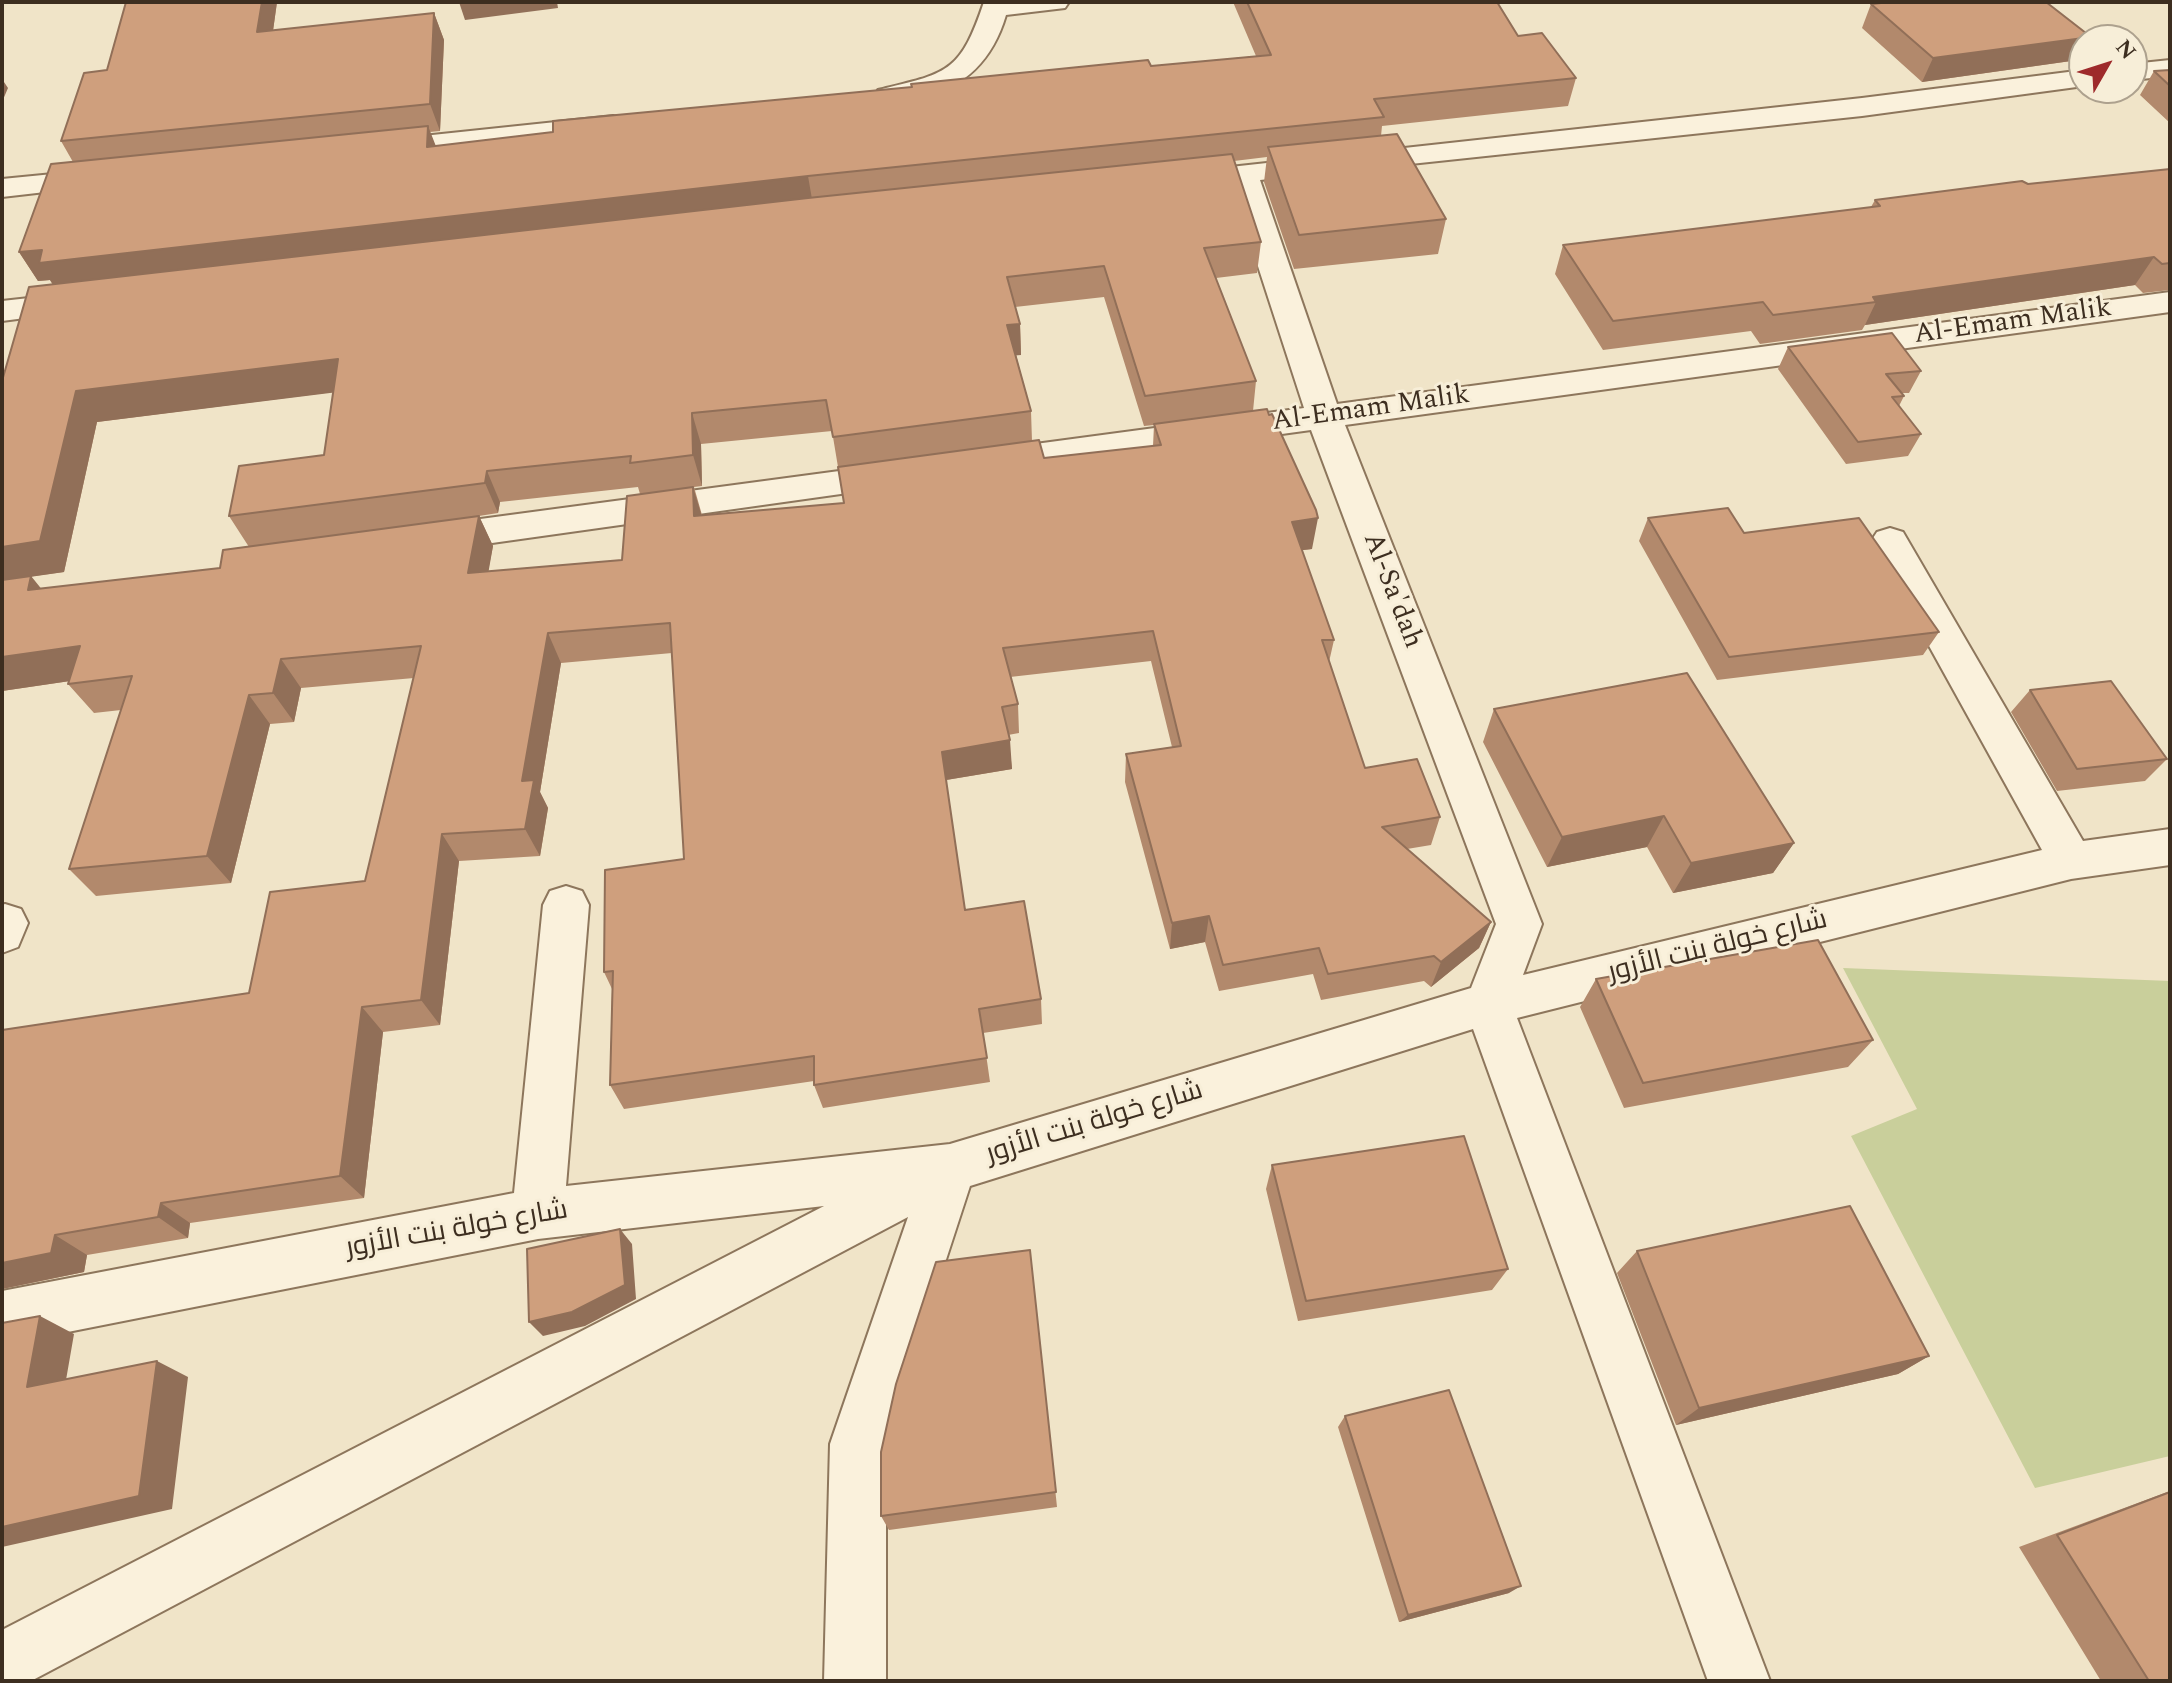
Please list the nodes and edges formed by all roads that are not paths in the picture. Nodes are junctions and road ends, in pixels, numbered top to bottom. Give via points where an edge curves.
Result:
1 (1056, 2) edge
2 (996, 5) edge
3 (2170, 68) edge
4 (2148, 70) edge
5 (2068, 80) edge
6 (866, 98) edge
7 (645, 122) edge
8 (344, 153) edge
9 (1243, 174) junction
10 (139, 175) edge
11 (1151, 183) edge
12 (2, 188) edge
13 (111, 298) edge
14 (2170, 302) edge
15 (2, 311) edge
16 (1324, 417) junction
17 (1890, 541) dead end
18 (393, 544) edge
19 (2170, 847) edge
20 (2071, 861) junction
21 (566, 905) dead end
22 (1488, 1004) junction
23 (950, 1168) junction
24 (538, 1214) junction
25 (2, 1318) edge
26 (2, 1663) edge
27 (855, 1681) edge
28 (1739, 1681) edge

1 - 2 street
2 - 6 street via 974,59 959,74 911,92
3 - 4 street
5 - 9 street
7 - 8 street
9 - 11 street
9 - 16 street, Al-Sa'dah
10 - 12 street
13 - 15 street
14 - 16 street, Al-Emam Malik
16 - 18 street, Al-Emam Malik
16 - 22 street, Al-Sa'dah via 1519,924
17 - 20 street
19 - 20 street, شارع خولة بنت الأزور
20 - 22 street, شارع خولة بنت الأزور
21 - 24 street
22 - 23 street, شارع خولة بنت الأزور
22 - 28 street
23 - 24 street, شارع خولة بنت الأزور
23 - 26 street
23 - 27 street via 858,1444
24 - 25 street, شارع خولة بنت الأزور

